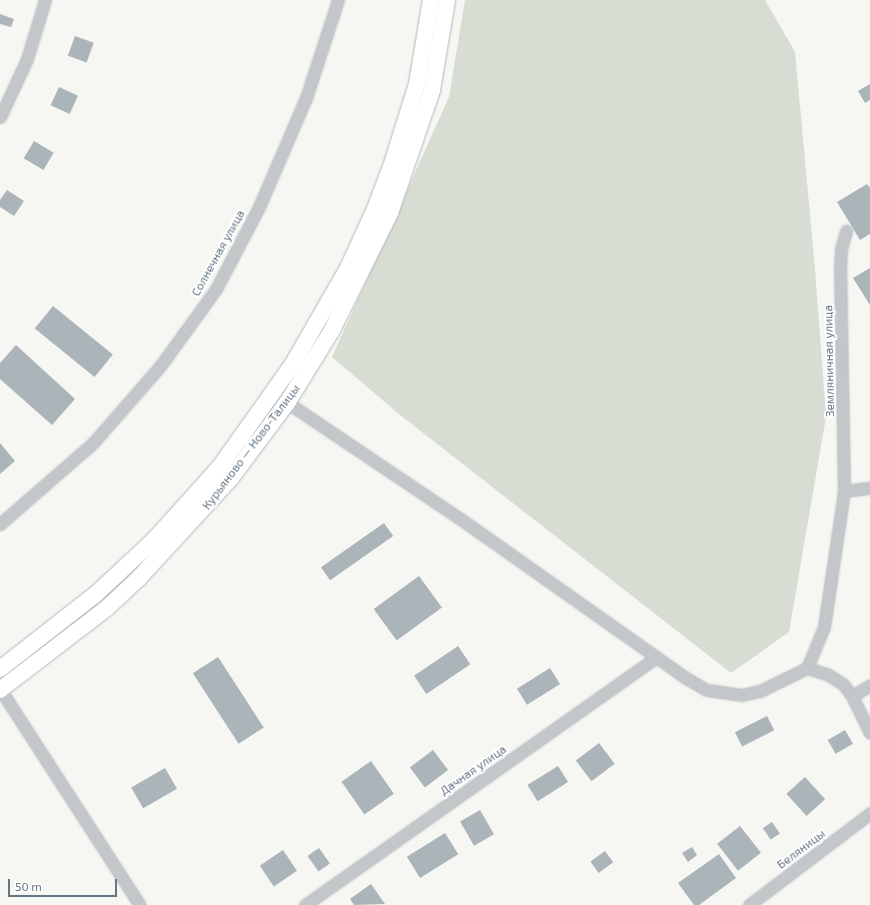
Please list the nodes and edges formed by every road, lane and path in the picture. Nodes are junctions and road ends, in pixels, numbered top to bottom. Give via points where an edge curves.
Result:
1 (44, 0) edge
2 (338, 0) edge
3 (431, 0) edge
4 (447, 0) edge
5 (0, 117) edge
6 (846, 231) dead end
7 (273, 394) junction
8 (287, 403) junction
9 (870, 488) edge
10 (844, 491) junction
11 (0, 524) edge
12 (656, 657) junction
13 (807, 668) junction
14 (0, 669) edge
15 (870, 685) edge
16 (0, 689) edge
17 (852, 696) junction
18 (870, 733) edge
19 (870, 813) edge
20 (140, 905) edge
21 (305, 905) edge
22 (749, 905) edge

1 - 5 street via 27,58
2 - 11 street, Солнечная улица via 306,98 259,207 216,288 161,365 94,443
3 - 7 main road, Курьяново — Ново-Талицы via 417,84 375,209 319,322
4 - 8 main road, Курьяново — Ново-Талицы via 432,90 390,213 336,324
6 - 10 street, Земляничная улица via 841,249 840,270
7 - 8 street
7 - 14 main road, Курьяново — Ново-Талицы via 219,468 155,539 96,594
8 - 12 street via 462,520
8 - 16 main road, Курьяново — Ново-Талицы via 231,478 139,578 107,608
9 - 10 street
10 - 13 street, Земляничная улица via 824,627
12 - 13 street via 707,690 726,694 742,695 760,691
12 - 21 street, Дачная улица
13 - 17 street via 827,674 843,684
15 - 17 street
16 - 20 street
17 - 18 street
19 - 22 street, Беляницы

